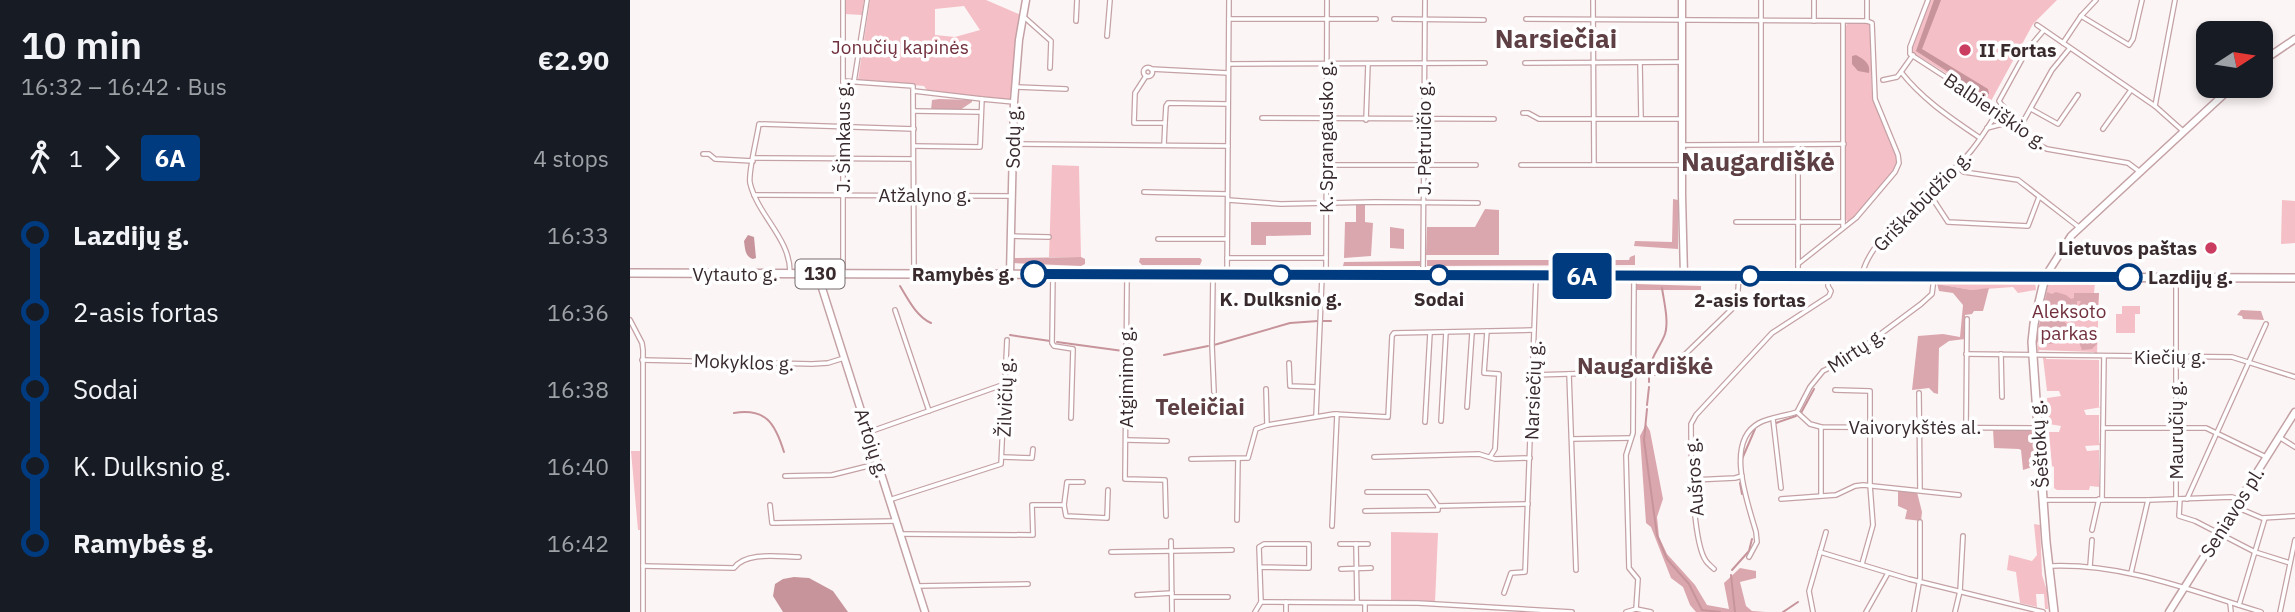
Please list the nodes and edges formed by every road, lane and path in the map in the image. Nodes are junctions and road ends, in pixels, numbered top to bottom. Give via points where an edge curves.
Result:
1 (843, 0) edge
2 (867, 0) edge
3 (1026, 0) edge
4 (1077, 0) edge
5 (1110, 0) edge
6 (1229, 0) edge
7 (1326, 0) edge
8 (1425, 0) edge
9 (1593, 0) edge
10 (1682, 0) edge
11 (1761, 0) edge
12 (1814, 0) edge
13 (1867, 0) edge
14 (1928, 0) edge
15 (2096, 0) edge
16 (2142, 0) edge
17 (2175, 0) edge
18 (1023, 16) junction
19 (2081, 16) junction
20 (1229, 19) junction
21 (1326, 19) junction
22 (1376, 19) dead end
23 (1394, 19) dead end
24 (1526, 19) dead end
25 (1594, 19) junction
26 (1682, 19) junction
27 (1761, 19) junction
28 (1424, 20) junction
29 (1484, 20) dead end
30 (1076, 21) dead end
31 (1814, 21) junction
32 (1843, 22) junction
33 (1869, 22) junction
34 (2037, 26) dead end
35 (2044, 30) junction
36 (1107, 36) dead end
37 (2295, 39) edge
38 (2063, 43) junction
39 (2070, 48) junction
40 (2273, 54) edge
41 (1913, 55) junction
42 (1682, 62) junction
43 (1424, 63) junction
44 (1485, 63) dead end
45 (1594, 63) junction
46 (1640, 63) junction
47 (1228, 64) junction
48 (1327, 64) junction
49 (1368, 64) junction
50 (1525, 64) dead end
51 (1050, 68) dead end
52 (1901, 72) junction
53 (1228, 73) junction
54 (1883, 80) dead end
55 (843, 81) junction
56 (854, 82) junction
57 (1015, 87) junction
58 (914, 88) junction
59 (1066, 89) dead end
60 (2132, 90) junction
61 (2078, 95) dead end
62 (2220, 98) edge
63 (982, 99) junction
64 (1014, 102) junction
65 (1228, 104) junction
66 (2155, 106) junction
67 (2031, 109) junction
68 (914, 111) junction
69 (1998, 111) junction
70 (981, 112) junction
71 (1523, 113) dead end
72 (1262, 118) dead end
73 (1641, 118) junction
74 (1682, 118) junction
75 (1494, 119) dead end
76 (1594, 119) junction
77 (1326, 120) junction
78 (1366, 120) junction
79 (1424, 120) junction
80 (2010, 122) junction
81 (1165, 123) junction
82 (843, 127) junction
83 (1987, 128) junction
84 (2103, 129) dead end
85 (914, 130) junction
86 (2019, 130) junction
87 (2183, 131) junction
88 (1980, 138) junction
89 (1760, 143) junction
90 (1014, 144) junction
91 (1844, 144) junction
92 (1164, 145) junction
93 (1682, 145) junction
94 (914, 146) junction
95 (1228, 146) junction
96 (1798, 146) junction
97 (703, 153) dead end
98 (913, 159) junction
99 (753, 160) junction
100 (843, 160) junction
101 (1326, 165) junction
102 (1424, 165) junction
103 (1476, 165) dead end
104 (1521, 165) dead end
105 (1594, 165) junction
106 (1681, 165) junction
107 (1956, 167) junction
108 (2140, 172) junction
109 (1144, 192) dead end
110 (1929, 193) junction
111 (1227, 194) junction
112 (754, 195) junction
113 (843, 195) junction
114 (914, 195) junction
115 (1012, 196) junction
116 (2039, 197) junction
117 (1227, 200) junction
118 (1326, 203) junction
119 (1424, 203) junction
120 (1478, 203) dead end
121 (1736, 222) dead end
122 (1798, 223) junction
123 (1843, 225) junction
124 (2080, 228) junction
125 (1011, 236) junction
126 (1049, 237) dead end
127 (1158, 239) dead end
128 (1227, 239) junction
129 (1227, 258) junction
130 (1326, 258) junction
131 (1798, 264) junction
132 (630, 273) edge
133 (790, 274) junction
134 (820, 274) junction
135 (843, 274) junction
136 (914, 274) junction
137 (1010, 274) junction
138 (1053, 274) junction
139 (1127, 274) junction
140 (1213, 275) junction
141 (1227, 275) junction
142 (1324, 275) junction
143 (1423, 275) junction
144 (1536, 276) junction
145 (1634, 276) junction
146 (1684, 276) junction
147 (1739, 276) junction
148 (1798, 276) junction
149 (1828, 276) junction
150 (1862, 276) junction
151 (1934, 276) junction
152 (2045, 277) junction
153 (2176, 277) junction
154 (2295, 278) edge
155 (895, 310) dead end
156 (1967, 319) dead end
157 (630, 320) edge
158 (2266, 324) dead end
159 (1534, 330) junction
160 (1487, 331) junction
161 (1430, 332) junction
162 (1446, 332) junction
163 (1472, 332) junction
164 (1007, 340) dead end
165 (1966, 354) junction
166 (2001, 354) junction
167 (2033, 354) junction
168 (2104, 356) junction
169 (2176, 356) junction
170 (844, 358) junction
171 (642, 360) junction
172 (2248, 362) junction
173 (1290, 363) dead end
174 (1634, 372) junction
175 (1654, 373) dead end
176 (1569, 374) junction
177 (1533, 375) junction
178 (2295, 377) edge
179 (1005, 384) junction
180 (1317, 387) junction
181 (1266, 389) dead end
182 (1835, 390) dead end
183 (1214, 392) dead end
184 (1919, 393) dead end
185 (2002, 397) dead end
186 (1467, 407) dead end
187 (929, 411) junction
188 (1797, 412) junction
189 (2295, 412) edge
190 (1337, 414) junction
191 (1316, 415) junction
192 (1071, 418) dead end
193 (1773, 419) junction
194 (1441, 421) dead end
195 (1425, 422) dead end
196 (1268, 425) junction
197 (1966, 426) junction
198 (1821, 427) junction
199 (1870, 427) junction
200 (1919, 427) junction
201 (2176, 427) junction
202 (2038, 428) junction
203 (2103, 428) junction
204 (869, 432) junction
205 (2217, 432) junction
206 (2279, 437) junction
207 (1631, 438) junction
208 (1572, 439) junction
209 (1126, 440) junction
210 (1167, 440) dead end
211 (2295, 447) edge
212 (1033, 449) dead end
213 (1002, 457) junction
214 (1374, 457) dead end
215 (2266, 457) junction
216 (1191, 458) dead end
217 (1490, 458) junction
218 (1530, 458) junction
219 (1238, 459) junction
220 (878, 463) junction
221 (785, 476) dead end
222 (1742, 476) junction
223 (1693, 480) junction
224 (1083, 482) dead end
225 (1870, 485) junction
226 (1781, 488) dead end
227 (1108, 490) dead end
228 (1920, 490) junction
229 (1367, 492) dead end
230 (1959, 495) dead end
231 (1821, 496) junction
232 (1781, 499) dead end
233 (2100, 499) junction
234 (2178, 499) junction
235 (2187, 499) junction
236 (890, 500) junction
237 (2043, 500) junction
238 (2148, 500) junction
239 (1528, 504) junction
240 (2238, 504) junction
241 (770, 505) dead end
242 (1064, 505) junction
243 (1438, 506) junction
244 (1365, 511) dead end
245 (1166, 516) dead end
246 (2295, 516) edge
247 (2265, 518) junction
248 (1237, 520) dead end
249 (896, 521) junction
250 (1920, 522) dead end
251 (1332, 526) dead end
252 (2092, 530) dead end
253 (1826, 532) dead end
254 (900, 534) junction
255 (2219, 534) junction
256 (1963, 536) dead end
257 (2092, 540) dead end
258 (2295, 540) edge
259 (1171, 541) dead end
260 (1340, 544) dead end
261 (1356, 544) junction
262 (1368, 544) dead end
263 (1232, 550) dead end
264 (1171, 551) junction
265 (1111, 552) dead end
266 (1820, 552) junction
267 (2255, 552) junction
268 (799, 557) dead end
269 (1749, 558) dead end
270 (2290, 563) junction
271 (1862, 564) junction
272 (643, 566) junction
273 (2048, 566) junction
274 (2090, 566) junction
275 (1260, 567) junction
276 (1371, 568) dead end
277 (1341, 569) dead end
278 (1356, 569) junction
279 (1714, 569) dead end
280 (1576, 570) dead end
281 (1888, 573) junction
282 (2131, 573) junction
283 (1919, 582) junction
284 (1028, 584) dead end
285 (917, 586) junction
286 (2185, 588) junction
287 (1960, 591) junction
288 (1504, 593) dead end
289 (1136, 595) dead end
290 (1172, 595) junction
291 (1227, 597) dead end
292 (1261, 602) junction
293 (1357, 602) junction
294 (1286, 603) junction
295 (1365, 603) junction
296 (2230, 603) junction
297 (2013, 605) junction
298 (2239, 605) junction
299 (1460, 606) junction
300 (1636, 609) junction
301 (2012, 611) edge
302 (643, 612) edge
303 (925, 612) edge
304 (1172, 612) edge
305 (1255, 612) edge
306 (1286, 612) edge
307 (1365, 612) edge
308 (1460, 612) edge
309 (1572, 612) edge
310 (1626, 612) edge
311 (1651, 612) edge
312 (1813, 612) edge
313 (1866, 612) edge
314 (1914, 612) edge
315 (1955, 612) edge
316 (2043, 612) edge
317 (2053, 612) edge
318 (2169, 612) edge
319 (2231, 612) edge
320 (2261, 612) edge
321 (2280, 612) edge

1 - 55 street, J. Šimkaus g.
2 - 56 street
3 - 18 street, Sodų g.
4 - 30 street
5 - 36 street
6 - 20 street
7 - 21 street, K. Sprangausko g.
8 - 28 street, J. Petruičio g.
9 - 25 street
10 - 26 street
11 - 27 street
12 - 31 street
13 - 33 street
14 - 41 street via 1910,47
15 - 19 street
16 - 19 street via 2129,45
17 - 66 street
18 - 51 street via 1051,41
18 - 57 street, Sodų g.
19 - 38 street
20 - 21 street
20 - 47 street
21 - 22 street
21 - 48 street, K. Sprangausko g.
23 - 28 street
24 - 25 street
25 - 26 street
25 - 45 street
26 - 27 street
26 - 42 street
27 - 31 street
27 - 89 street
28 - 29 street
28 - 43 street, J. Petruičio g.
31 - 32 street
32 - 33 street
32 - 91 street
33 - 123 street via 1875,99 1899,163 1856,218
34 - 35 street
35 - 38 street
35 - 80 street via 2026,50 1999,101 2011,116
37 - 40 street
38 - 39 street
39 - 60 street
39 - 67 street
41 - 52 street
41 - 69 street, Balbieriškio g.
42 - 46 street
42 - 74 street
43 - 44 street
43 - 49 street
43 - 79 street, J. Petruičio g.
45 - 46 street
45 - 50 street
45 - 76 street
46 - 73 street
47 - 48 street
47 - 53 street
48 - 49 street
48 - 77 street, K. Sprangausko g.
49 - 78 street
52 - 54 street
52 - 88 street via 1926,100
53 - 65 street
53 - 81 street via 1150,73 1135,93 1133,123
55 - 56 street
55 - 82 street, J. Šimkaus g.
56 - 58 street
57 - 59 street
57 - 64 street, Sodų g.
58 - 63 street
58 - 68 street
60 - 66 street
60 - 84 street
61 - 67 street via 2058,124
62 - 87 street
63 - 64 street
63 - 70 street
64 - 90 street, Sodų g.
65 - 81 street via 1168,103
65 - 95 street
66 - 87 street
67 - 86 street
68 - 70 street
68 - 85 street
69 - 80 street, Balbieriškio g.
69 - 83 street, Griškabūdžio g.
70 - 94 street via 980,148
71 - 76 street via 1539,119
72 - 77 street
73 - 74 street
73 - 76 street
74 - 93 street
75 - 79 street
76 - 105 street
77 - 78 street
77 - 101 street, K. Sprangausko g.
78 - 79 street
79 - 102 street, J. Petruičio g.
80 - 83 street
80 - 86 street, Balbieriškio g.
81 - 92 street
82 - 85 street
82 - 99 street via 759,124
82 - 100 street, J. Šimkaus g.
83 - 88 street, Griškabūdžio g.
85 - 94 street
86 - 108 street, Balbieriškio g. via 2047,149 2128,163
87 - 108 street
88 - 107 street, Griškabūdžio g.
89 - 93 street
89 - 96 street
90 - 92 street
90 - 115 street, Sodų g.
91 - 96 street
91 - 123 street
92 - 95 street
93 - 106 street
94 - 98 street
95 - 111 street
96 - 122 street
97 - 99 street via 715,159
98 - 100 street
98 - 114 street
99 - 100 street
99 - 112 street via 750,180
100 - 113 street, J. Šimkaus g.
101 - 102 street
101 - 118 street, K. Sprangausko g.
102 - 103 street
102 - 119 street, J. Petruičio g.
104 - 105 street
105 - 106 street
106 - 146 street
107 - 110 street, Griškabūdžio g.
107 - 116 street via 2018,180
108 - 124 street
109 - 111 street
110 - 116 street via 1948,222 2028,226
110 - 150 street, Griškabūdžio g. via 1872,251
111 - 117 street
112 - 113 street, Atžalyno g.
112 - 133 street via 783,244
113 - 114 street, Atžalyno g.
113 - 135 street, J. Šimkaus g.
114 - 115 street, Atžalyno g.
114 - 136 street
115 - 125 street, Sodų g.
116 - 124 street
117 - 118 street
117 - 128 street
118 - 119 street
118 - 130 street, K. Sprangausko g.
119 - 120 street
119 - 143 street, J. Petruičio g.
121 - 122 street
122 - 123 street
122 - 131 street
123 - 131 street
124 - 152 street
125 - 126 street
125 - 137 street, Sodų g.
127 - 128 street
128 - 129 street
129 - 130 street
129 - 141 street
130 - 142 street, K. Sprangausko g.
131 - 148 street
132 - 133 main road, Vytauto g. / 130
133 - 134 main road, Vytauto g. / 130
134 - 135 main road, Vytauto g. / 130
134 - 170 street, Artojų g.
135 - 136 main road, Vytauto g. / 130
136 - 137 main road, Vytauto g. / 130
137 - 138 main road, Vytauto g. / 130
138 - 139 main road, Vytauto g. / 130
138 - 192 street via 1052,344 1073,349
139 - 140 main road, Vytauto g. / 130
139 - 209 street, Atgimimo g.
140 - 141 main road, Vytauto g. / 130
140 - 183 street
141 - 142 main road, Vytauto g. / 130
142 - 143 main road, 130
142 - 180 street, K. Sprangausko g.
143 - 144 main road, 130
144 - 145 main road, 130
144 - 159 street, Narsiečių g.
145 - 146 main road, 130
145 - 174 street
146 - 147 main road, 130
147 - 148 main road, 130
147 - 175 street via 1737,304 1668,371
148 - 149 main road, 130
149 - 150 main road, 130
149 - 223 street, Aušros g. via 1829,296 1772,333 1690,424
150 - 151 main road, 130
151 - 152 main road, 130
151 - 188 street, Mirtų g. via 1932,294 1847,359 1823,371
152 - 153 main road, 130
152 - 167 main road, Šeštokų g. via 2033,331
153 - 154 main road, 130
153 - 169 street, Mauručių g.
155 - 187 street
156 - 165 street
157 - 171 street via 642,343
158 - 172 street
159 - 160 street
159 - 177 street, Narsiečių g.
160 - 163 street
160 - 217 street via 1484,373 1499,374
161 - 162 street
161 - 190 street via 1392,335 1388,417
161 - 195 street
162 - 163 street
162 - 194 street
163 - 186 street
164 - 179 street, Žilvičių g.
165 - 166 street, Kiečių g.
165 - 197 street
166 - 167 street, Kiečių g.
166 - 185 street
167 - 168 street, Kiečių g.
167 - 202 main road, Šeštokų g.
168 - 169 street, Kiečių g.
168 - 203 street
169 - 172 street, Kiečių g. via 2232,357
169 - 201 street, Mauručių g.
170 - 171 street, Mokyklos g. via 812,364
170 - 204 street, Artojų g.
171 - 272 street
172 - 178 street, Kiečių g.
172 - 205 street
173 - 180 street via 1290,386
174 - 176 street
174 - 207 street
176 - 177 street
176 - 208 street
177 - 218 street, Narsiečių g.
179 - 187 street
179 - 213 street, Žilvičių g.
180 - 191 street, K. Sprangausko g.
181 - 196 street
182 - 199 street via 1870,391
184 - 200 street
187 - 204 street
188 - 193 street
188 - 198 street, Vaivorykštės al.
189 - 206 street, Seniavos pl.
190 - 191 street
190 - 251 street
191 - 196 street
193 - 222 street via 1758,424 1748,435 1740,455
193 - 226 street
196 - 219 street via 1256,429 1248,458
197 - 200 street, Vaivorykštės al.
197 - 202 street, Vaivorykštės al.
198 - 199 street, Vaivorykštės al.
198 - 231 street
199 - 200 street, Vaivorykštės al.
199 - 225 street
200 - 228 street
201 - 203 street
201 - 205 street
201 - 234 street, Mauručių g.
202 - 237 main road, Šeštokų g.
203 - 233 street
204 - 220 street, Artojų g.
205 - 215 street
205 - 235 street
206 - 211 street
206 - 215 street, Seniavos pl.
207 - 208 street
207 - 300 street via 1626,456 1629,568 1638,579
208 - 280 street
209 - 210 street
209 - 245 street, Atgimimo g. via 1125,479 1165,480
212 - 213 street via 1032,458
213 - 236 street, Žilvičių g. via 1001,464
214 - 217 street via 1479,454
215 - 240 street, Seniavos pl.
216 - 219 street
217 - 218 street
218 - 239 street, Narsiečių g.
219 - 248 street
220 - 221 street via 832,475
220 - 236 street, Artojų g.
222 - 223 street
222 - 269 street via 1757,542
223 - 279 street, Aušros g. via 1702,552
224 - 242 street via 1066,482
225 - 228 street
225 - 231 street
225 - 271 street via 1873,525
227 - 242 street via 1107,518 1066,516
228 - 230 street
229 - 243 street via 1428,492
231 - 232 street
233 - 237 street
233 - 238 street
233 - 252 street
234 - 235 street
234 - 238 street
234 - 255 street via 2179,516
235 - 240 street via 2232,497
236 - 249 street, Artojų g.
237 - 273 main road, Šeštokų g.
238 - 282 street
239 - 243 street
239 - 288 street, Narsiečių g. via 1525,572 1511,573
240 - 247 street
240 - 255 street, Seniavos pl.
241 - 249 street via 772,523
242 - 254 street via 1032,505 1033,535
243 - 244 street via 1438,510
246 - 247 street
247 - 267 street
249 - 254 street, Artojų g.
250 - 283 street
253 - 266 street
254 - 285 street, Artojų g.
255 - 267 street
255 - 286 street, Seniavos pl.
256 - 287 street
257 - 274 street
258 - 270 street
259 - 264 street
260 - 261 street
261 - 262 street
261 - 278 street
263 - 264 street
264 - 265 street
264 - 290 street
266 - 271 street
266 - 312 street via 1809,591
267 - 270 street
267 - 298 street
268 - 272 street via 754,557 734,568
270 - 321 street
271 - 281 street
272 - 302 street
273 - 274 street
273 - 317 main road, Šeštokų g.
274 - 282 street
275 - 275 street via 1261,545 1309,544 1309,568
275 - 292 street
276 - 278 street
277 - 278 street
278 - 293 street
281 - 283 street
281 - 313 street
282 - 286 street
283 - 287 street
283 - 314 street
284 - 285 street
285 - 303 street, Artojų g.
286 - 296 street
286 - 318 street, Seniavos pl.
287 - 297 street
287 - 315 street
289 - 290 street
290 - 291 street
290 - 304 street
292 - 294 street
292 - 305 street
293 - 294 street
293 - 295 street
294 - 306 street
295 - 299 street
295 - 307 street
296 - 298 street
296 - 319 street
297 - 301 street
297 - 316 street
298 - 320 street
299 - 308 street
299 - 309 street
300 - 310 street
300 - 311 street

